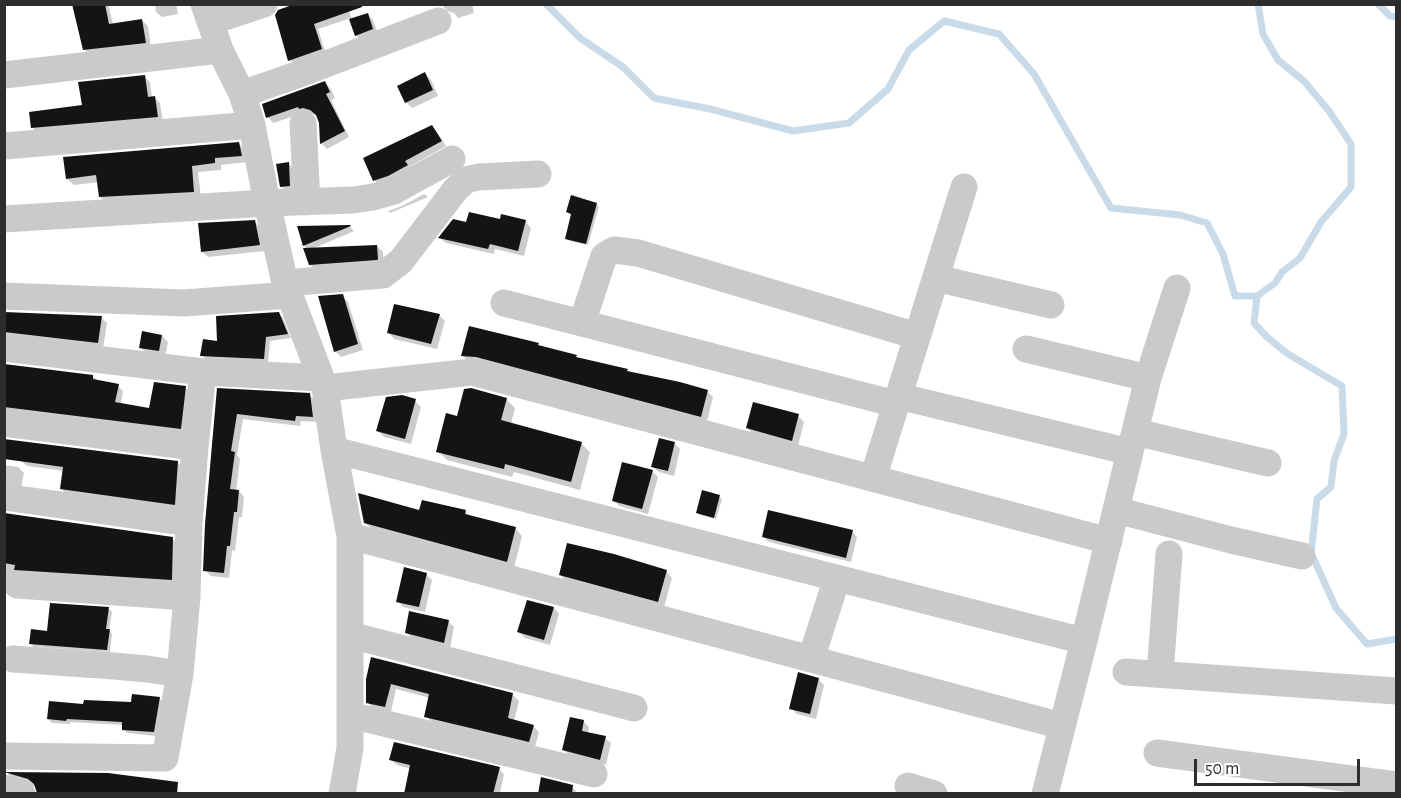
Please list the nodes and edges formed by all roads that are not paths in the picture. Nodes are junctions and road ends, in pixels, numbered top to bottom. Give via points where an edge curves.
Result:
1 (264, 4) edge
2 (207, 13) edge
3 (438, 21) dead end
4 (220, 50) junction
5 (4, 75) edge
6 (242, 94) junction
7 (303, 124) dead end
8 (252, 125) junction
9 (4, 146) edge
10 (452, 159) dead end
11 (538, 174) dead end
12 (964, 187) dead end
13 (307, 202) junction
14 (267, 203) junction
15 (4, 219) edge
16 (936, 278) junction
17 (1178, 288) dead end
18 (287, 289) junction
19 (4, 296) edge
20 (504, 303) dead end
21 (1052, 305) dead end
22 (582, 323) junction
23 (917, 336) junction
24 (4, 348) edge
25 (1026, 349) dead end
26 (203, 372) junction
27 (1148, 378) junction
28 (323, 383) junction
29 (897, 400) junction
30 (4, 423) edge
31 (1132, 442) junction
32 (195, 447) junction
33 (334, 450) junction
34 (1268, 463) dead end
35 (873, 478) junction
36 (4, 497) edge
37 (1116, 510) junction
38 (189, 523) junction
39 (350, 536) junction
40 (1108, 541) junction
41 (1169, 554) dead end
42 (1302, 556) dead end
43 (837, 578) junction
44 (17, 585) dead end
45 (188, 597) junction
46 (350, 635) junction
47 (1084, 641) junction
48 (13, 659) dead end
49 (811, 659) junction
50 (1126, 672) dead end
51 (1160, 674) junction
52 (180, 675) junction
53 (1396, 691) edge
54 (634, 708) dead end
55 (350, 715) junction
56 (1062, 726) junction
57 (1157, 753) dead end
58 (4, 756) edge
59 (594, 774) dead end
60 (1396, 785) edge
61 (908, 786) dead end
62 (4, 788) edge
63 (350, 792) edge
64 (22, 794) edge
65 (934, 794) edge
66 (1045, 794) edge

1 - 2 street
2 - 4 street
3 - 6 street
4 - 5 street
4 - 6 street
6 - 8 street
7 - 13 street
8 - 9 street
8 - 14 street
10 - 13 street via 394,191 352,200
11 - 18 street via 466,180 401,261 383,275
12 - 16 street
13 - 14 street
14 - 15 street
14 - 18 street
16 - 21 street
16 - 23 street
17 - 27 street
18 - 19 street via 184,303
18 - 28 street
20 - 22 street
22 - 23 street via 604,256 614,250 638,253
22 - 29 street
23 - 29 street
24 - 26 street
25 - 27 street
26 - 28 street
26 - 32 street
27 - 31 street
28 - 33 street
28 - 35 street via 472,372
29 - 31 street
29 - 35 street
30 - 32 street
31 - 34 street
31 - 37 street
32 - 38 street
33 - 39 street
33 - 43 street
35 - 40 street
36 - 38 street
37 - 40 street
37 - 42 street
38 - 45 street
39 - 46 street
39 - 49 street
40 - 47 street
41 - 51 street
43 - 47 street
43 - 49 street
44 - 45 street
45 - 52 street
46 - 54 street
46 - 55 street
47 - 56 street
48 - 52 street
49 - 56 street
50 - 51 street
51 - 53 street
52 - 58 street via 165,758
55 - 59 street
55 - 63 street
56 - 66 street
57 - 60 street
61 - 65 street
62 - 64 street

